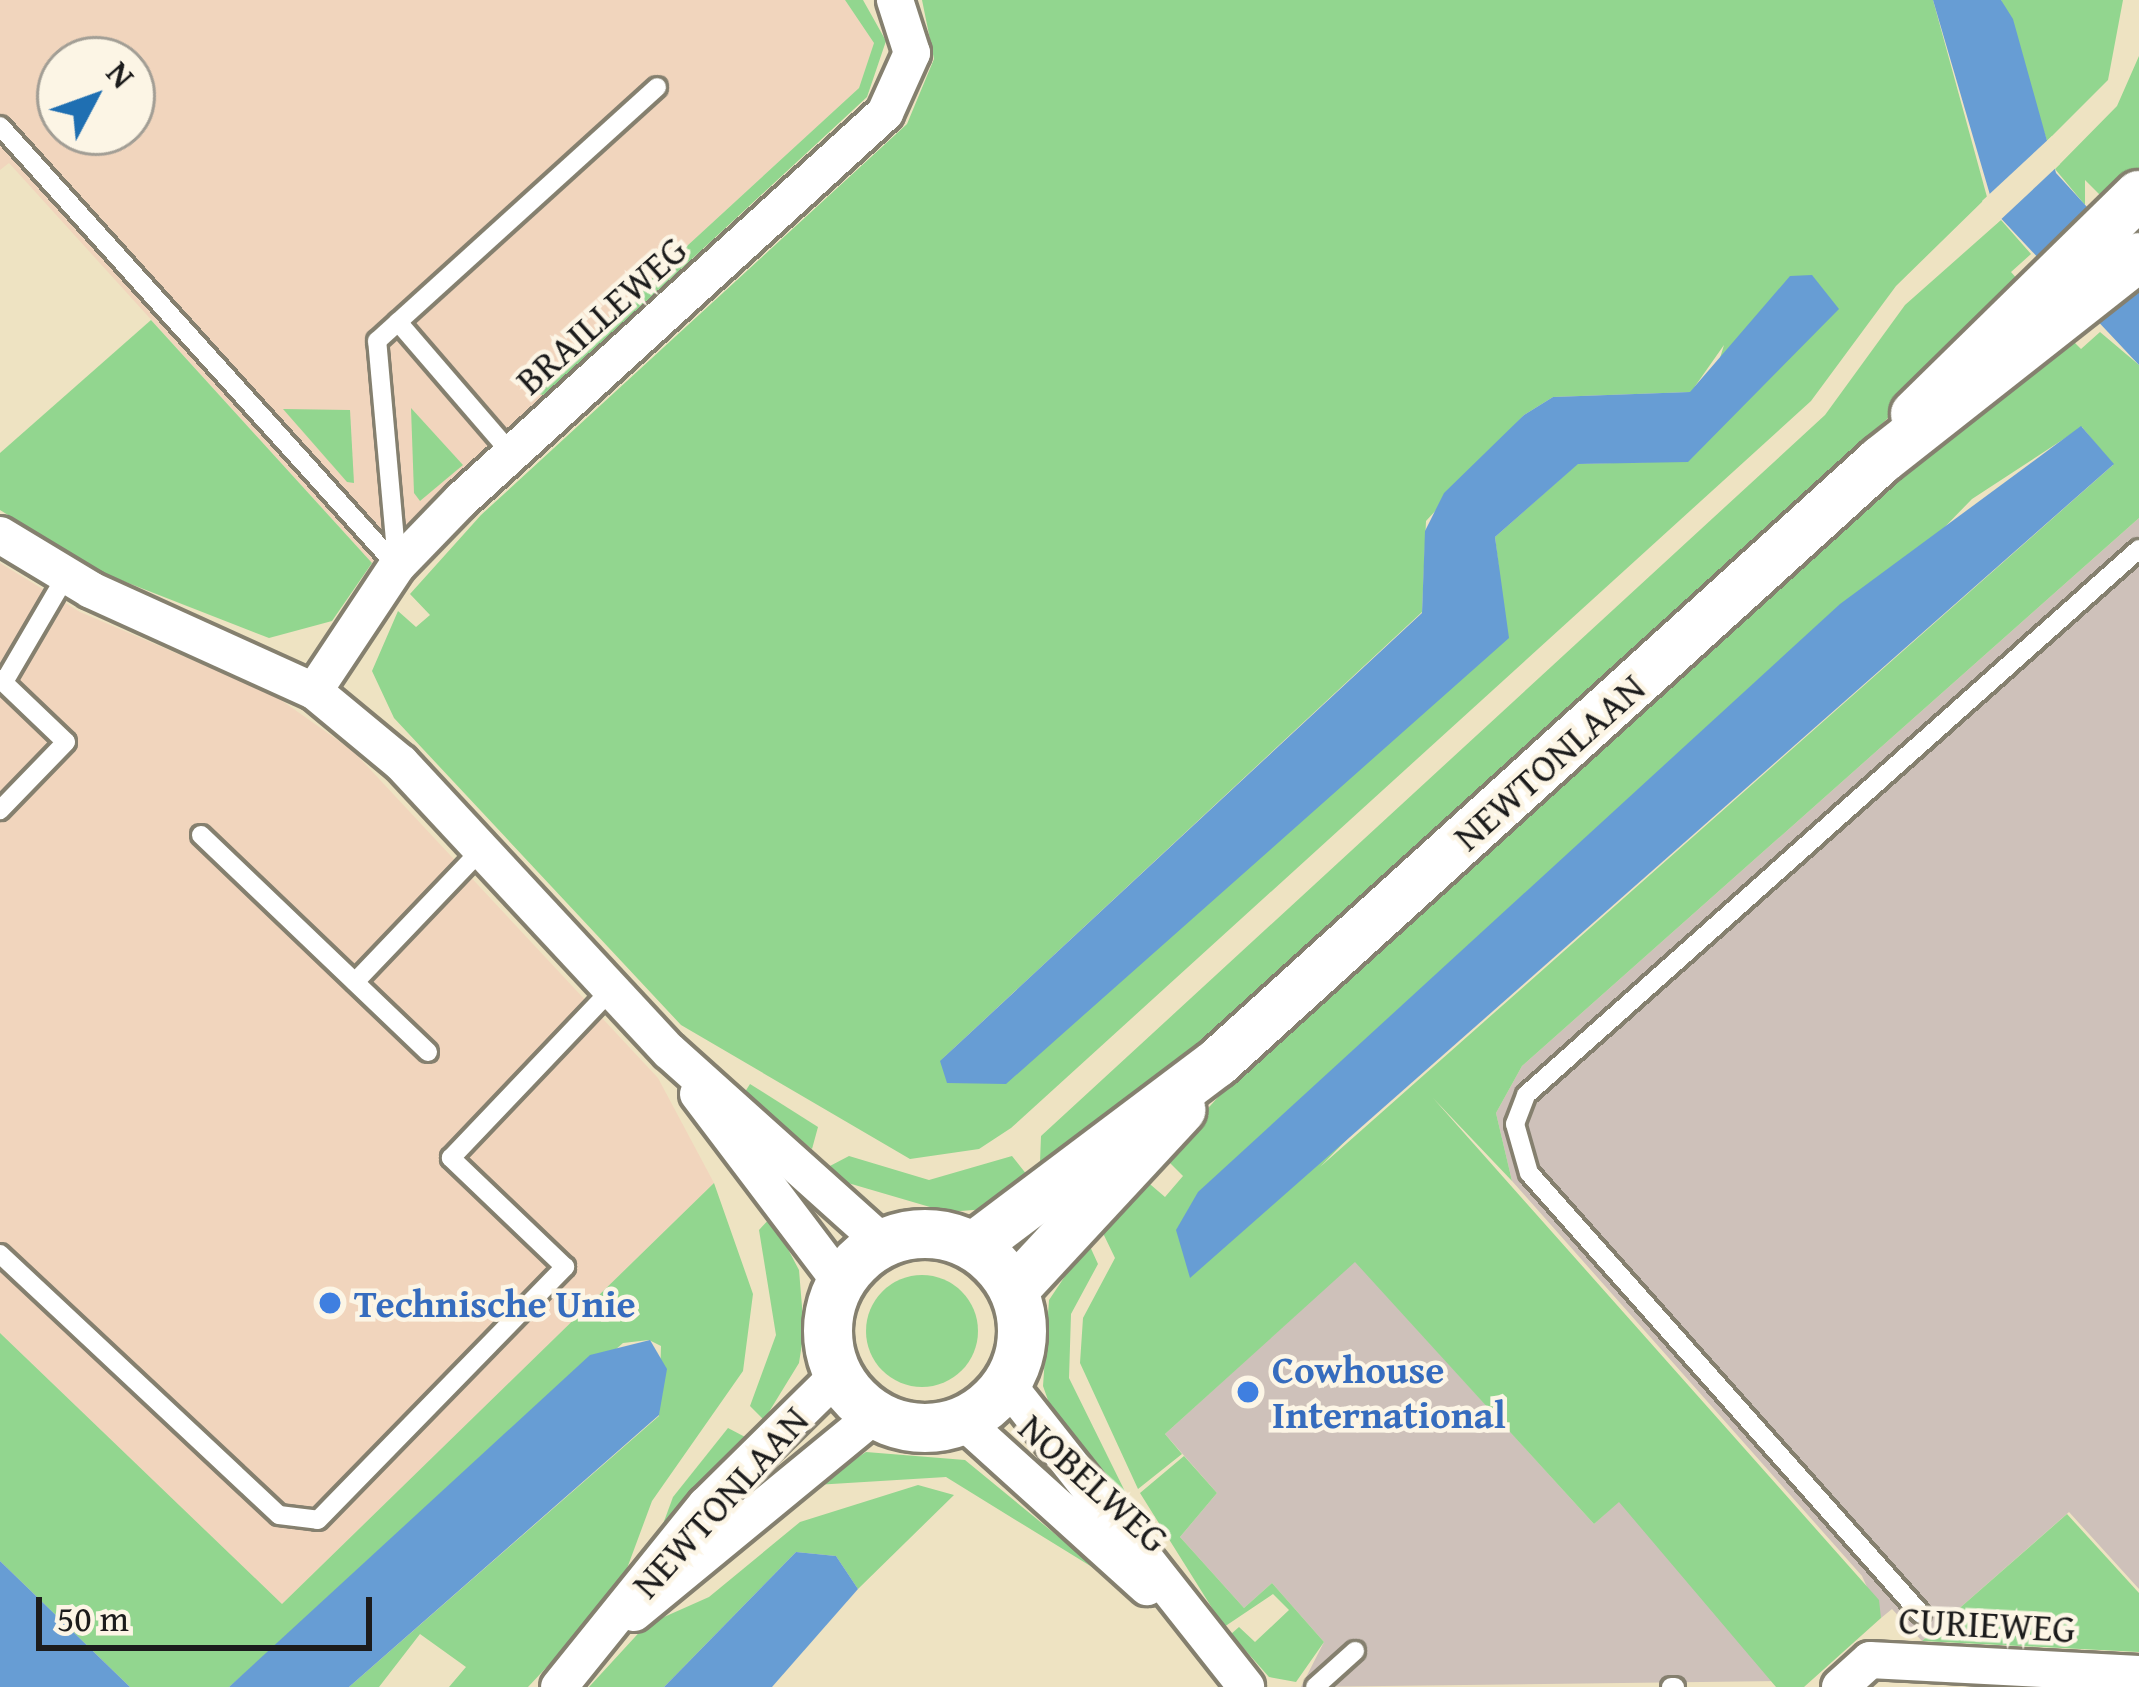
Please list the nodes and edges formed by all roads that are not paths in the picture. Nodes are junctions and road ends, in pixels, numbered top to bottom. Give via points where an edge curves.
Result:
1 (895, 0) edge
2 (657, 87) dead end
3 (0, 126) edge
4 (2132, 223) edge
5 (398, 322) junction
6 (512, 454) junction
7 (0, 535) edge
8 (2139, 549) edge
9 (398, 566) junction
10 (66, 576) junction
11 (2, 681) edge
12 (314, 691) junction
13 (0, 810) edge
14 (201, 835) dead end
15 (483, 848) junction
16 (355, 982) junction
17 (612, 989) junction
18 (428, 1052) dead end
19 (669, 1052) junction
20 (1217, 1063) junction
21 (882, 1242) junction
22 (974, 1246) junction
23 (0, 1254) edge
24 (840, 1282) junction
25 (1014, 1290) junction
26 (838, 1375) junction
27 (1007, 1384) junction
28 (875, 1414) junction
29 (963, 1421) junction
30 (1172, 1606) junction
31 (1921, 1614) dead end
32 (607, 1633) junction
33 (1355, 1651) dead end
34 (2139, 1674) edge
35 (559, 1687) edge
36 (1246, 1687) edge
37 (1315, 1687) edge
38 (1840, 1687) edge

1 - 6 street, BRAILLEWEG via 912,53 886,113
2 - 5 lane
3 - 9 lane
4 - 20 street, NEWTONLAAN via 2046,312
5 - 6 lane
5 - 9 lane via 377,341
6 - 9 street, BRAILLEWEG
7 - 10 street
8 - 31 lane via 1526,1095 1515,1124 1528,1173
9 - 12 street, BRAILLEWEG
10 - 11 lane
10 - 12 street
11 - 13 lane via 66,742
12 - 15 street
14 - 16 lane
15 - 16 lane
15 - 17 street
16 - 18 lane
17 - 19 street
17 - 23 lane via 451,1158 565,1267 318,1520 279,1516
19 - 21 street
19 - 24 street
20 - 22 street, NEWTONLAAN
20 - 25 street, NEWTONLAAN
21 - 22 street via 913,1233
21 - 24 street
22 - 25 street
24 - 26 street via 828,1315
25 - 27 street via 1023,1321
26 - 28 street
26 - 32 street, NEWTONLAAN via 706,1505
27 - 29 street
27 - 30 street, NOBELWEG
28 - 29 street via 907,1426
28 - 32 street, NEWTONLAAN
29 - 30 street, NOBELWEG
30 - 36 street, NOBELWEG
32 - 35 street, NEWTONLAAN
33 - 37 lane
34 - 38 street, CURIEWEG via 1870,1660

